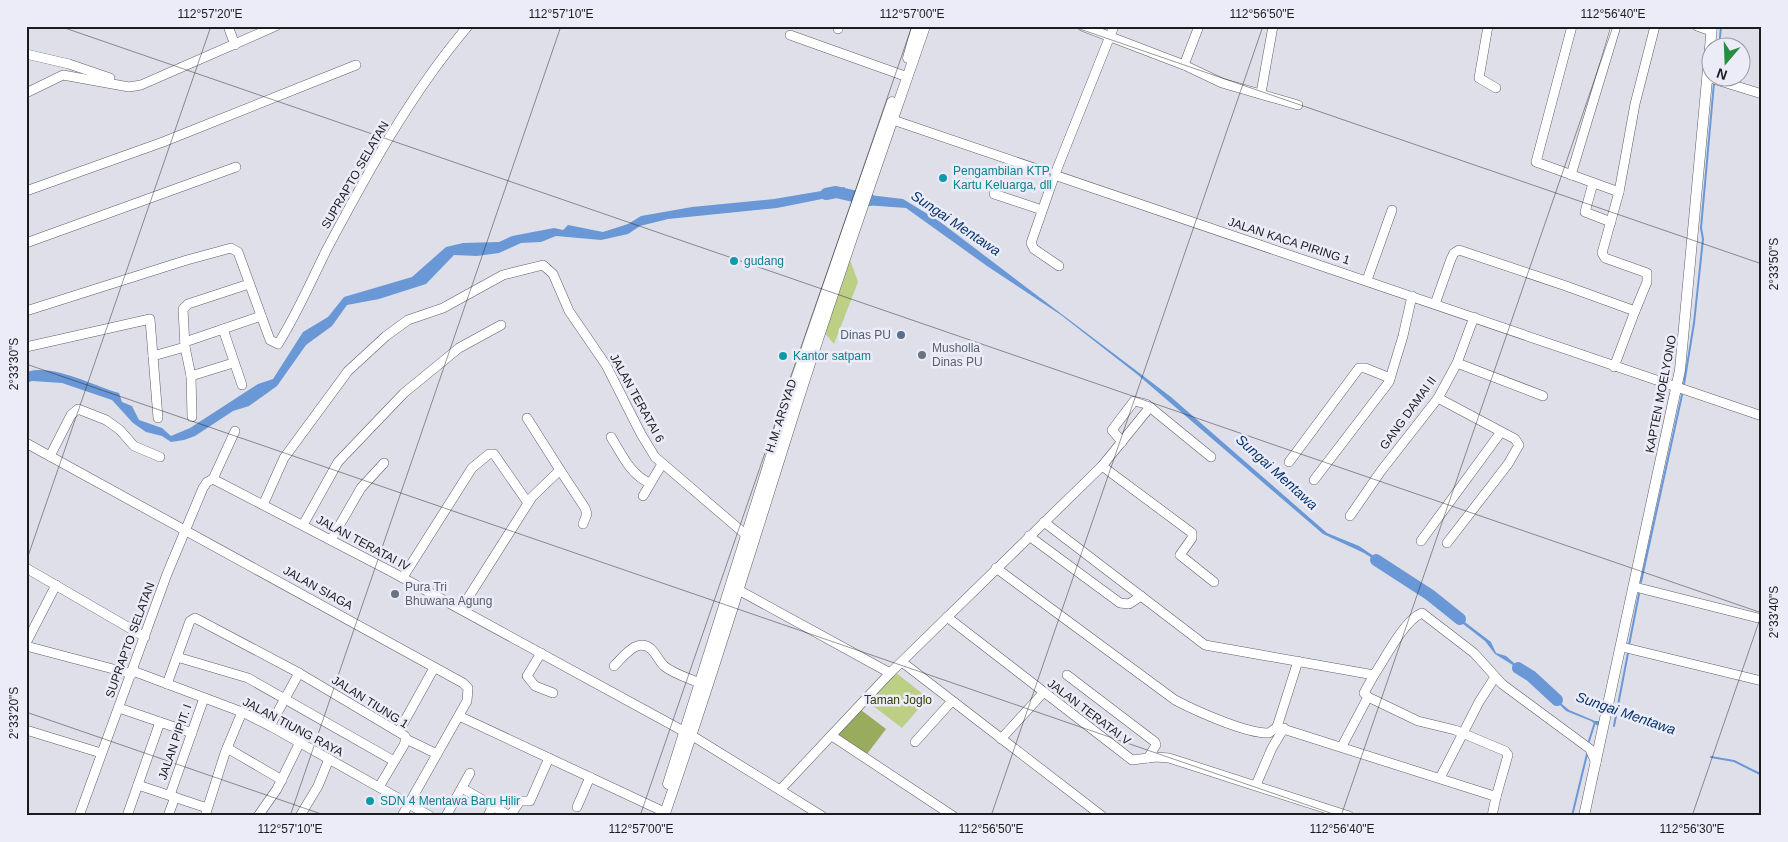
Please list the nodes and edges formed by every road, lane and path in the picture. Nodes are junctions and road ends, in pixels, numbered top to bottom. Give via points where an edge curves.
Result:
1 (228, 26) edge
2 (276, 26) edge
3 (468, 26) edge
4 (916, 26) edge
5 (925, 26) edge
6 (1082, 26) edge
7 (1114, 26) edge
8 (1200, 26) edge
9 (1273, 26) edge
10 (1488, 26) edge
11 (1572, 26) edge
12 (1616, 26) edge
13 (1656, 26) edge
14 (1698, 26) edge
15 (1711, 29) edge
16 (790, 35) dead end
17 (1110, 36) junction
18 (235, 45) junction
19 (26, 54) edge
20 (356, 65) dead end
21 (1184, 65) junction
22 (902, 75) junction
23 (120, 85) junction
24 (1496, 88) dead end
25 (1706, 88) edge
26 (1743, 88) edge
27 (26, 93) edge
28 (1261, 93) junction
29 (1762, 94) edge
30 (1298, 105) dead end
31 (893, 120) junction
32 (236, 167) dead end
33 (1055, 174) junction
34 (1571, 175) junction
35 (1593, 183) junction
36 (26, 191) edge
37 (864, 191) junction
38 (1619, 192) junction
39 (994, 194) dead end
40 (858, 205) junction
41 (1042, 210) junction
42 (1392, 210) dead end
43 (1611, 222) junction
44 (26, 242) edge
45 (1060, 266) dead end
46 (1368, 280) junction
47 (249, 284) junction
48 (1412, 296) junction
49 (1435, 304) junction
50 (26, 311) edge
51 (1635, 311) junction
52 (261, 316) junction
53 (1474, 318) junction
54 (501, 325) dead end
55 (224, 329) junction
56 (185, 345) junction
57 (26, 347) edge
58 (152, 356) junction
59 (233, 363) junction
60 (1456, 363) junction
61 (1614, 367) junction
62 (191, 376) junction
63 (1390, 378) junction
64 (242, 385) dead end
65 (1677, 387) junction
66 (1543, 396) dead end
67 (1438, 398) junction
68 (1150, 408) junction
69 (1762, 416) edge
70 (192, 417) dead end
71 (158, 418) dead end
72 (527, 418) dead end
73 (235, 431) dead end
74 (1501, 432) junction
75 (611, 437) dead end
76 (1122, 442) junction
77 (26, 444) edge
78 (50, 456) junction
79 (160, 457) dead end
80 (1210, 457) dead end
81 (1289, 462) dead end
82 (384, 463) dead end
83 (662, 464) junction
84 (1102, 466) junction
85 (560, 470) junction
86 (213, 478) junction
87 (1314, 480) dead end
88 (650, 483) junction
89 (643, 496) dead end
90 (528, 503) junction
91 (263, 505) junction
92 (1350, 516) dead end
93 (1044, 522) junction
94 (583, 524) dead end
95 (303, 525) junction
96 (186, 529) junction
97 (746, 535) junction
98 (1029, 536) junction
99 (331, 540) junction
100 (1421, 541) dead end
101 (1447, 544) dead end
102 (26, 568) edge
103 (996, 568) junction
104 (403, 578) junction
105 (1214, 582) dead end
106 (56, 585) junction
107 (734, 587) junction
108 (1635, 587) junction
109 (1140, 596) junction
110 (461, 609) junction
111 (947, 617) junction
112 (1762, 619) edge
113 (145, 637) junction
114 (26, 645) edge
115 (1622, 647) junction
116 (541, 653) junction
117 (177, 657) junction
118 (1298, 661) junction
119 (902, 662) junction
120 (614, 666) dead end
121 (434, 668) junction
122 (133, 672) junction
123 (299, 673) junction
124 (890, 673) junction
125 (1066, 675) dead end
126 (1374, 675) junction
127 (1496, 677) junction
128 (1762, 681) edge
129 (700, 683) junction
130 (167, 684) junction
131 (553, 693) dead end
132 (1043, 693) junction
133 (1368, 697) junction
134 (204, 698) junction
135 (286, 698) junction
136 (952, 701) junction
137 (119, 708) junction
138 (242, 712) junction
139 (459, 716) junction
140 (160, 722) junction
141 (270, 726) junction
142 (1281, 728) junction
143 (26, 730) edge
144 (399, 732) junction
145 (192, 733) junction
146 (1463, 733) junction
147 (688, 734) junction
148 (832, 736) junction
149 (406, 739) junction
150 (1001, 739) junction
151 (300, 742) junction
152 (915, 742) dead end
153 (1342, 746) junction
154 (227, 748) junction
155 (101, 754) junction
156 (437, 754) junction
157 (549, 758) junction
158 (1148, 758) junction
159 (329, 759) junction
160 (394, 761) junction
161 (1596, 763) junction
162 (470, 773) dead end
163 (590, 777) junction
164 (1440, 778) junction
165 (282, 780) junction
166 (138, 785) junction
167 (1256, 785) junction
168 (378, 787) junction
169 (462, 788) junction
170 (780, 790) junction
171 (173, 796) junction
172 (1496, 797) junction
173 (408, 804) junction
174 (494, 806) junction
175 (577, 807) dead end
176 (206, 812) edge
177 (661, 814) edge
178 (79, 816) edge
179 (127, 816) edge
180 (168, 816) edge
181 (258, 816) edge
182 (300, 816) edge
183 (402, 816) edge
184 (430, 816) edge
185 (446, 816) edge
186 (488, 816) edge
187 (822, 816) edge
188 (953, 816) edge
189 (1102, 816) edge
190 (1349, 816) edge
191 (1492, 816) edge
192 (1584, 816) edge

1 - 18 street
2 - 18 street
3 - 52 street, SUPRAPTO SELATAN via 406,110 343,219 278,344 270,340
4 - 22 street, H.M. ARSYAD
5 - 31 street, H.M. ARSYAD
6 - 17 street
7 - 17 street
8 - 21 street
9 - 28 street
10 - 24 street via 1479,78
11 - 34 street via 1536,162
12 - 34 street
13 - 38 street via 1635,104
14 - 15 street
16 - 22 street
17 - 21 street
17 - 33 street
18 - 23 street via 141,85
19 - 23 street via 91,71
20 - 36 street via 163,142
21 - 28 street via 1222,83
22 - 37 street, H.M. ARSYAD
23 - 27 street via 63,75
25 - 65 street, KAPTEN MOELYONO via 1689,292
26 - 29 street
28 - 30 street
31 - 33 street, JALAN KACA PIRING 1
31 - 37 street, H.M. ARSYAD
32 - 44 street
33 - 41 street
33 - 46 street, JALAN KACA PIRING 1
34 - 35 street
35 - 38 street
35 - 43 street via 1585,212
37 - 40 street, H.M. ARSYAD
38 - 43 street
39 - 41 street
40 - 97 street, H.M. ARSYAD
40 - 107 street, H.M. ARSYAD
41 - 45 street via 1032,246
42 - 46 street
43 - 51 street via 1602,248 1603,256 1647,273 1647,282
46 - 48 street, JALAN KACA PIRING 1
47 - 50 street via 238,252 231,248
47 - 52 street
47 - 56 street via 184,306
48 - 49 street, JALAN KACA PIRING 1
48 - 63 street
49 - 51 street via 1454,252 1459,250
49 - 53 street, JALAN KACA PIRING 1
51 - 61 street
52 - 55 street
53 - 60 street, GANG DAMAI II
53 - 61 street, JALAN KACA PIRING 1
54 - 95 street via 459,348 397,400 338,462
55 - 56 street
55 - 59 street
56 - 58 street
56 - 62 street
57 - 58 street via 148,318 151,320
58 - 71 street
59 - 62 street
59 - 64 street
60 - 66 street
60 - 67 street, GANG DAMAI II
61 - 65 street, JALAN KACA PIRING 1
62 - 70 street
63 - 81 street via 1359,368
63 - 87 street
65 - 69 street, JALAN KACA PIRING 1
65 - 108 street, KAPTEN MOELYONO
67 - 74 street
67 - 92 street, GANG DAMAI II
68 - 76 street
68 - 76 street via 1134,401 1112,430
68 - 80 street
72 - 85 street
73 - 86 street, SUPRAPTO SELATAN
74 - 100 street
74 - 101 street via 1518,442 1518,448
75 - 88 street via 630,466
76 - 84 street
77 - 78 street, JALAN SIAGA
78 - 79 street via 71,415 78,409 106,420 134,446
78 - 96 street, JALAN SIAGA
82 - 99 street via 361,488
83 - 88 street
83 - 91 street, JALAN TERATAI 6 via 641,434 606,365 569,311 553,274 545,266 536,265 503,275 444,308 408,320 386,336 348,370 284,458
83 - 97 street, JALAN TERATAI 6
84 - 93 street
84 - 105 street via 1192,533 1180,555
85 - 90 street
85 - 94 street via 585,508
86 - 91 street, JALAN TERATAI IV
86 - 96 street, SUPRAPTO SELATAN via 203,488
88 - 89 street
90 - 104 street via 494,454 489,454 472,468
90 - 110 street
91 - 95 street, JALAN TERATAI IV
93 - 98 street
93 - 109 street
95 - 99 street, JALAN TERATAI IV
96 - 113 street, SUPRAPTO SELATAN
96 - 121 street, JALAN SIAGA
97 - 107 street, H.M. ARSYAD
98 - 103 street
98 - 109 street via 1120,604 1129,604
99 - 104 street, JALAN TERATAI IV
102 - 106 street
103 - 111 street
103 - 142 street via 1175,700 1262,733
104 - 110 street, JALAN TERATAI IV
106 - 113 street
106 - 114 street
107 - 124 street
107 - 129 street, H.M. ARSYAD
107 - 147 street, H.M. ARSYAD
108 - 112 street
108 - 115 street, KAPTEN MOELYONO
109 - 118 street via 1205,645
110 - 116 street, JALAN TERATAI IV
111 - 119 street
111 - 132 street, JALAN TERATAI V
113 - 122 street, SUPRAPTO SELATAN
114 - 122 street, JALAN TIUNG RAYA
115 - 128 street
115 - 161 street, KAPTEN MOELYONO
116 - 131 street via 527,676 535,686
116 - 147 street, JALAN TERATAI IV
117 - 123 street, JALAN TIUNG 1 via 190,621 195,618
117 - 130 street
117 - 135 street via 243,676
118 - 126 street
118 - 142 street
119 - 124 street
119 - 136 street
120 - 129 street via 634,647 642,645 650,648 658,660 672,671
121 - 139 street, JALAN SIAGA via 468,688 467,701
121 - 144 street
122 - 130 street, JALAN TIUNG RAYA
122 - 137 street, SUPRAPTO SELATAN
123 - 135 street
123 - 144 street, JALAN TIUNG 1
124 - 148 street
125 - 158 street via 1155,742
126 - 127 street via 1413,619 1422,613 1474,653
126 - 133 street via 1364,693
127 - 146 street
127 - 161 street via 1590,749
129 - 147 street, H.M. ARSYAD
130 - 134 street, JALAN TIUNG RAYA
132 - 150 street
132 - 158 street, JALAN TERATAI V via 1132,760
133 - 146 street via 1418,721
133 - 153 street
134 - 138 street, JALAN TIUNG RAYA
134 - 145 street, JALAN PIPIT. I
135 - 141 street
135 - 160 street
136 - 150 street
136 - 152 street
137 - 140 street
137 - 155 street, SUPRAPTO SELATAN
138 - 141 street, JALAN TIUNG RAYA
138 - 154 street
139 - 156 street, JALAN SIAGA
139 - 157 street
140 - 145 street
140 - 166 street
141 - 151 street, JALAN TIUNG RAYA
142 - 153 street
142 - 167 street
143 - 155 street
144 - 149 street, JALAN TIUNG 1
145 - 171 street, JALAN PIPIT. I
146 - 164 street
146 - 172 street via 1508,752
147 - 170 street, JALAN TERATAI IV
147 - 177 street, H.M. ARSYAD
148 - 170 street
148 - 188 street
149 - 156 street
149 - 160 street, JALAN TIUNG 1
150 - 189 street
151 - 159 street, JALAN TIUNG RAYA
151 - 165 street
153 - 164 street
154 - 165 street
154 - 176 street
155 - 178 street, SUPRAPTO SELATAN
156 - 173 street, JALAN SIAGA
157 - 163 street
157 - 174 street via 530,802 520,801 510,816
158 - 167 street, JALAN TERATAI V via 1169,758
159 - 168 street, JALAN TIUNG RAYA
159 - 182 street
160 - 168 street, JALAN TIUNG 1
161 - 192 street
162 - 169 street
163 - 175 street
163 - 177 street
164 - 172 street
165 - 181 street
166 - 171 street
166 - 179 street
167 - 190 street, JALAN TERATAI V
168 - 173 street, JALAN TIUNG RAYA
169 - 174 street
169 - 185 street
170 - 187 street, JALAN TERATAI IV
171 - 176 street
171 - 180 street, JALAN PIPIT. I
172 - 191 street
173 - 183 street, JALAN SIAGA
173 - 184 street, JALAN TIUNG RAYA
174 - 186 street

